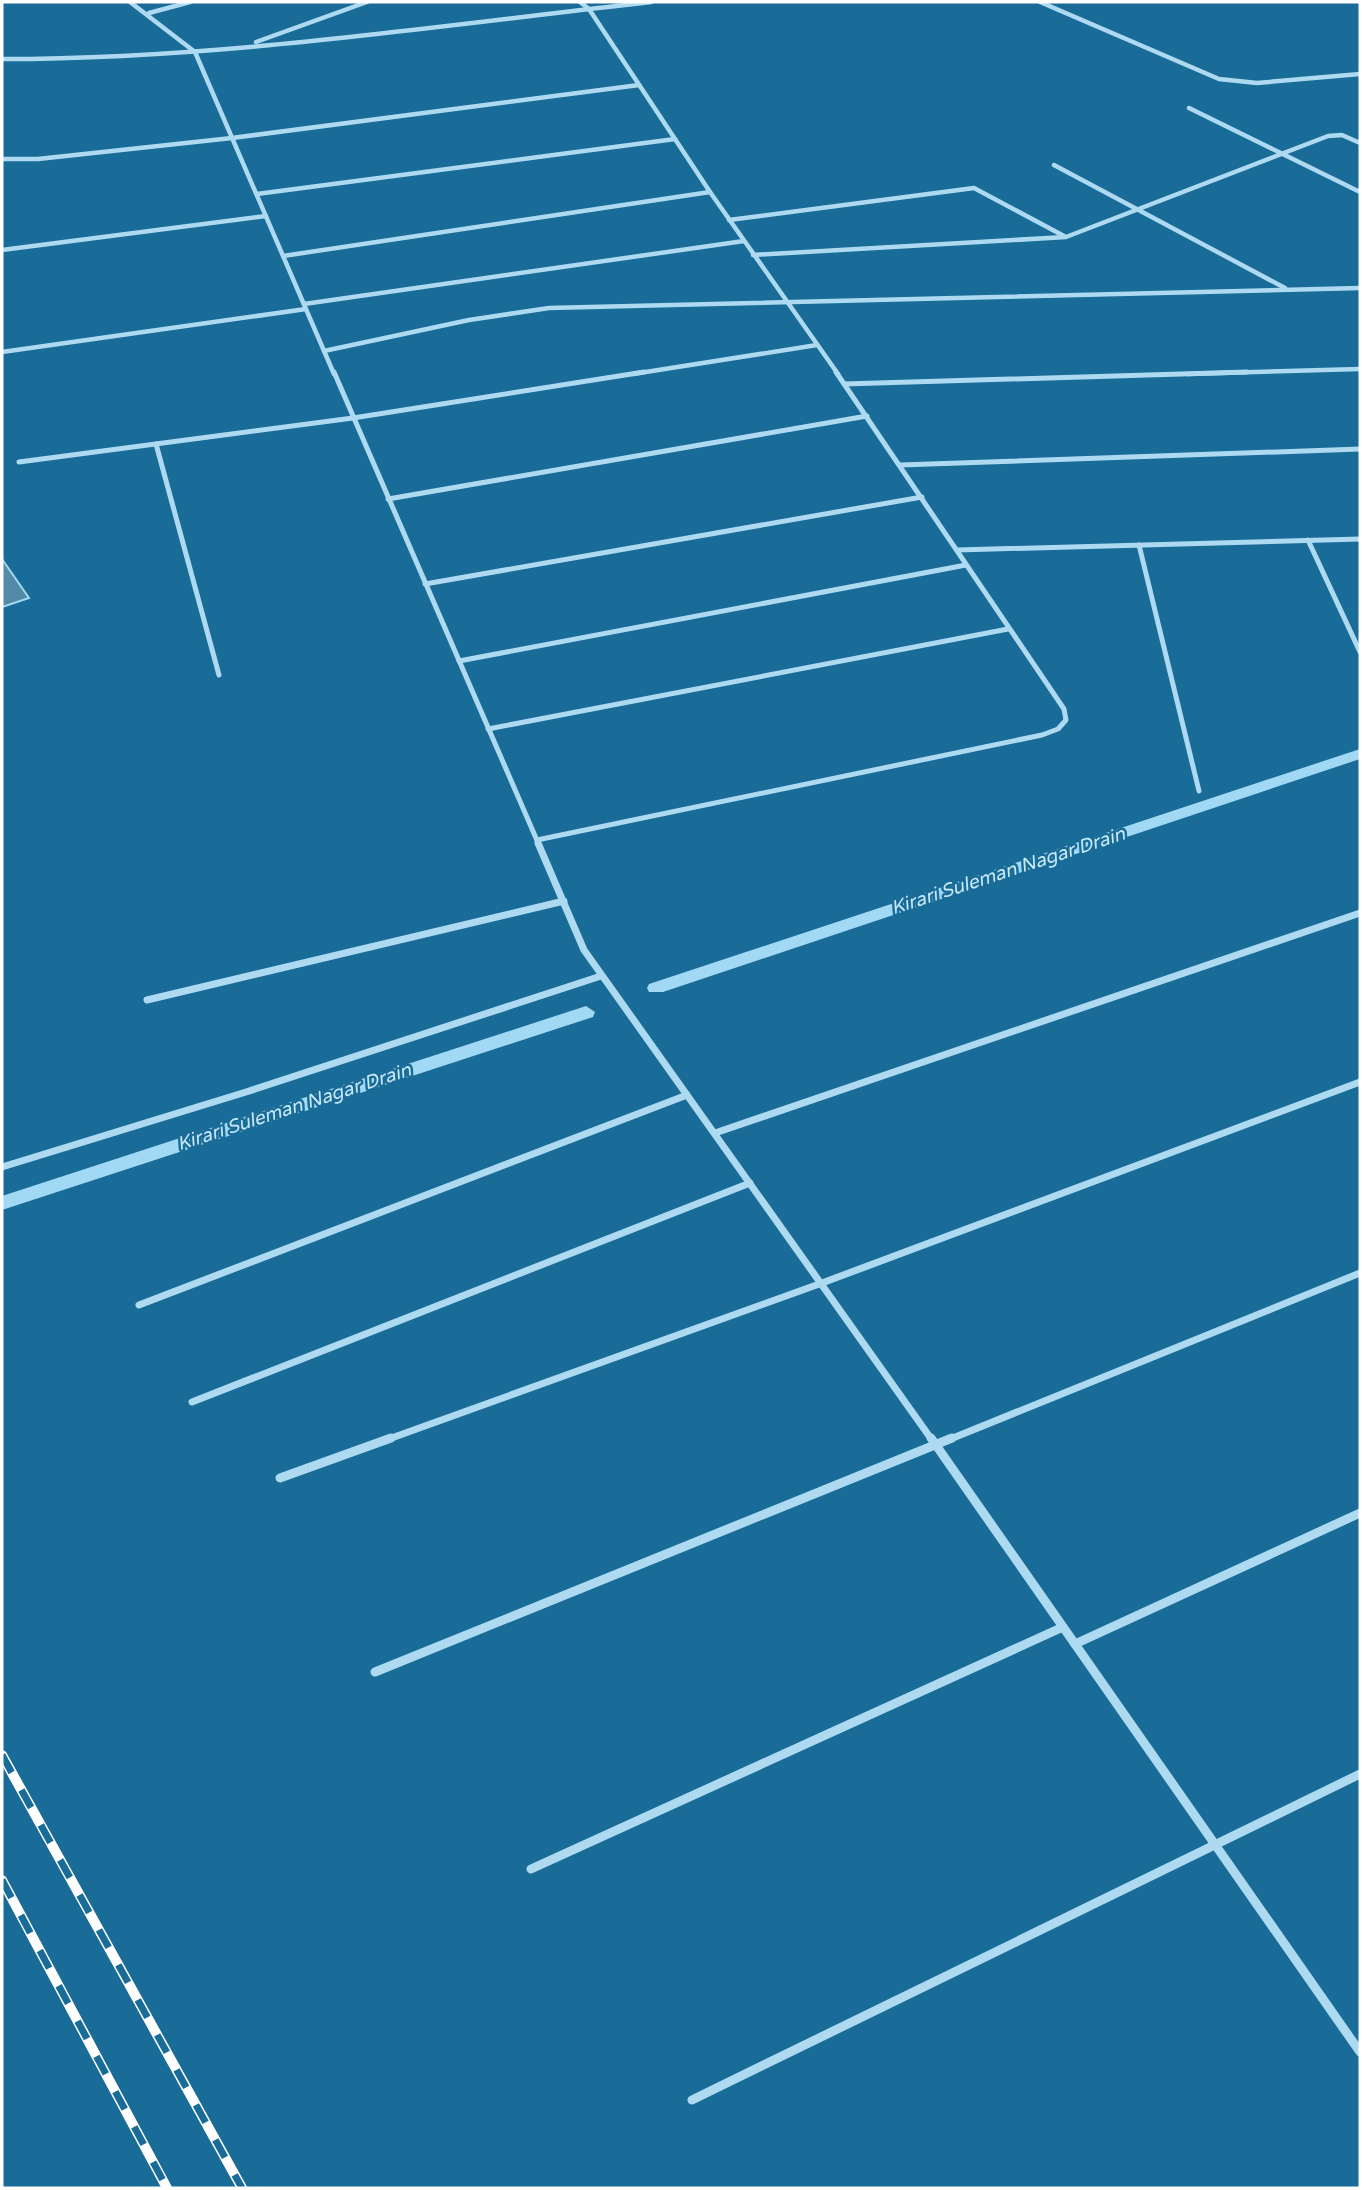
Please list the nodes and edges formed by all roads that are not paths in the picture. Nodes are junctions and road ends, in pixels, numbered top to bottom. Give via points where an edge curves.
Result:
1 (131, 2) edge
2 (190, 2) edge
3 (367, 2) edge
4 (580, 2) edge
5 (651, 2) edge
6 (1040, 2) edge
7 (589, 9) junction
8 (149, 13) junction
9 (246, 46) junction
10 (195, 52) junction
11 (2, 59) edge
12 (1360, 74) edge
13 (639, 85) junction
14 (1189, 108) dead end
15 (232, 138) junction
16 (675, 139) junction
17 (1360, 143) edge
18 (1282, 153) junction
19 (2, 159) edge
20 (1054, 165) dead end
21 (710, 192) junction
22 (1360, 192) edge
23 (257, 194) junction
24 (1139, 209) junction
25 (266, 216) junction
26 (729, 220) junction
27 (1066, 237) junction
28 (744, 241) junction
29 (2, 250) edge
30 (754, 255) junction
31 (283, 256) junction
32 (1360, 288) edge
33 (1287, 290) junction
34 (786, 301) junction
35 (305, 307) junction
36 (817, 345) junction
37 (324, 351) junction
38 (2, 352) edge
39 (1360, 369) edge
40 (844, 384) junction
41 (867, 416) junction
42 (353, 418) junction
43 (156, 444) junction
44 (1360, 449) edge
45 (19, 462) dead end
46 (900, 464) junction
47 (922, 497) junction
48 (388, 499) junction
49 (1360, 539) edge
50 (1308, 540) junction
51 (1139, 545) junction
52 (957, 550) junction
53 (966, 565) junction
54 (425, 584) junction
55 (1008, 629) junction
56 (1360, 652) edge
57 (459, 661) junction
58 (219, 675) dead end
59 (488, 729) junction
60 (1199, 791) dead end
61 (537, 840) junction
62 (564, 901) junction
63 (1360, 913) edge
64 (601, 976) junction
65 (147, 1000) dead end
66 (1360, 1082) edge
67 (687, 1095) junction
68 (715, 1133) junction
69 (2, 1167) edge
70 (751, 1184) junction
71 (1360, 1273) edge
72 (822, 1283) junction
73 (139, 1305) dead end
74 (192, 1402) dead end
75 (937, 1446) junction
76 (280, 1478) dead end
77 (1360, 1513) edge
78 (1063, 1627) junction
79 (1075, 1644) junction
80 (375, 1672) dead end
81 (1360, 1774) edge
82 (1214, 1843) junction
83 (531, 1869) dead end
84 (1360, 2052) edge
85 (692, 2100) dead end

1 - 8 street
2 - 8 street
3 - 9 street
4 - 7 street
5 - 7 street
6 - 12 street via 1219,79 1257,83
7 - 9 street
7 - 13 street
8 - 10 street
9 - 10 street
10 - 11 street via 99,60
10 - 15 street
13 - 15 street
13 - 16 street
14 - 18 street
15 - 19 street
15 - 23 street
16 - 21 street
16 - 23 street
17 - 18 street via 1334,134
18 - 22 street
18 - 24 street
20 - 24 street
21 - 26 street
21 - 31 street
23 - 25 street
24 - 27 street
24 - 33 street
25 - 29 street
25 - 31 street
26 - 27 street via 974,188
26 - 28 street
27 - 30 street
28 - 30 street
28 - 35 street
30 - 34 street
31 - 35 street
32 - 33 street
33 - 34 street
34 - 36 street
34 - 37 street via 549,308
35 - 37 street
35 - 38 street
36 - 40 street
36 - 42 street
37 - 42 street
39 - 40 street
40 - 41 street
41 - 46 street
41 - 48 street
42 - 43 street
42 - 48 street
43 - 45 street
43 - 58 street
44 - 46 street
46 - 47 street
47 - 52 street
47 - 54 street
48 - 54 street
49 - 50 street
50 - 51 street
50 - 56 street
51 - 52 street
51 - 60 street
52 - 53 street
53 - 55 street
53 - 57 street
54 - 57 street
55 - 59 street
55 - 61 street via 1064,709 1066,720 1058,729
57 - 59 street
59 - 61 street
61 - 62 street
62 - 64 street via 584,950
62 - 65 street
63 - 68 street
64 - 67 street
64 - 69 street
66 - 72 street
67 - 68 street
67 - 73 street
68 - 70 street
70 - 72 street
70 - 74 street
71 - 75 street
72 - 75 street
72 - 76 street
75 - 78 street
75 - 80 street
77 - 79 street
78 - 79 street
78 - 83 street
79 - 82 street
81 - 82 street
82 - 84 street
82 - 85 street

